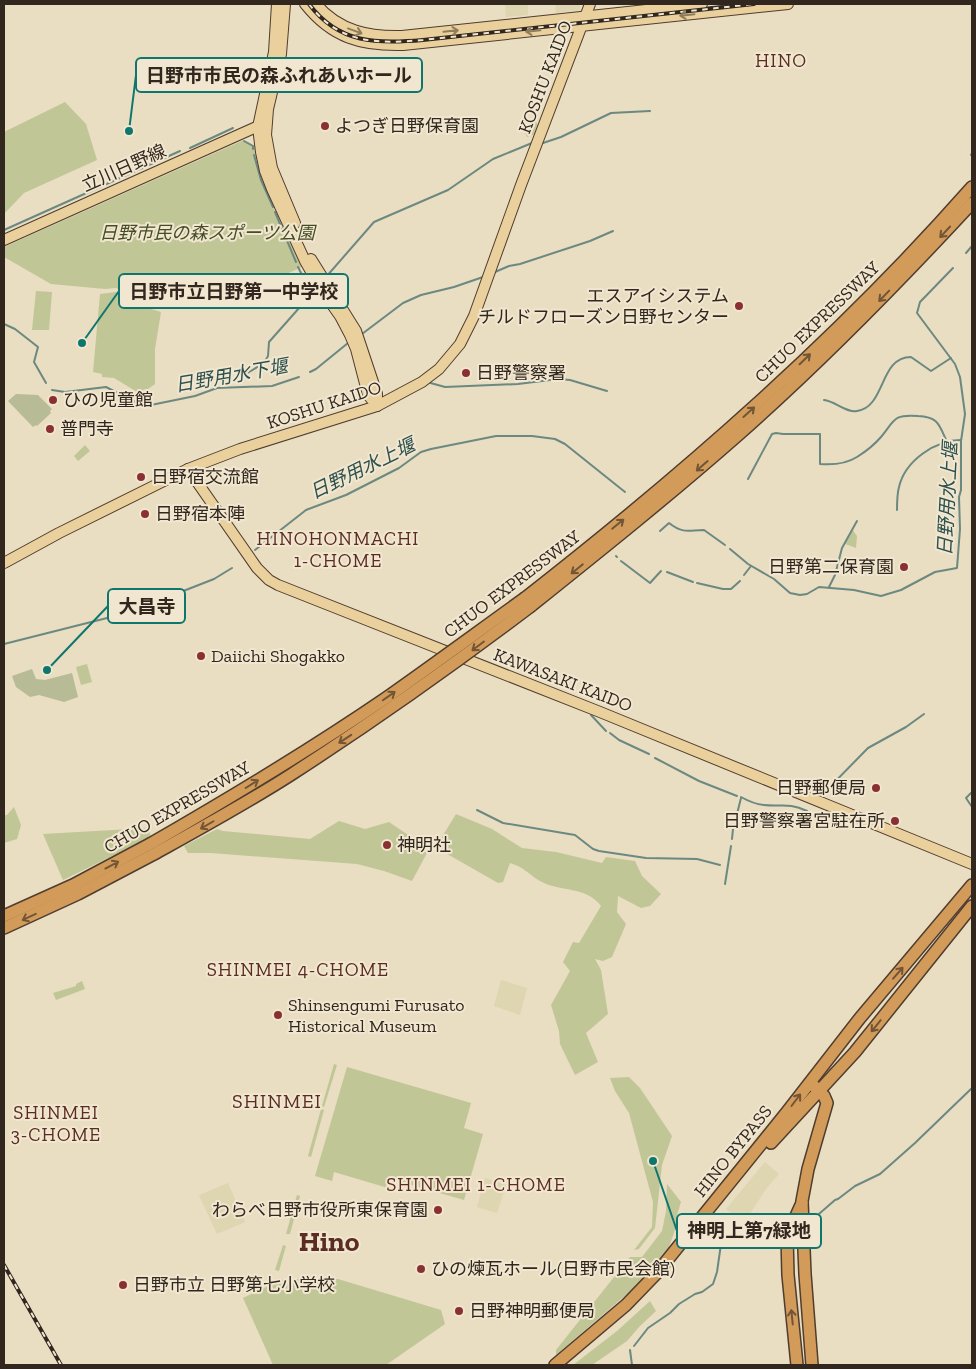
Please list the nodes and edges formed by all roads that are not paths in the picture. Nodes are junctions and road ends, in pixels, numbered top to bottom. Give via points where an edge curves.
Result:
1 (277, 4) edge
2 (285, 4) edge
3 (306, 4) edge
4 (316, 4) edge
5 (590, 4) edge
6 (702, 4) edge
7 (788, 4) edge
8 (583, 21) junction
9 (262, 125) junction
10 (970, 197) edge
11 (4, 240) edge
12 (377, 406) junction
13 (188, 469) junction
14 (4, 563) edge
15 (972, 864) edge
16 (972, 885) edge
17 (50, 901) junction
18 (972, 906) edge
19 (4, 916) edge
20 (4, 928) edge
21 (810, 1082) junction
22 (819, 1090) junction
23 (802, 1202) junction
24 (703, 1222) junction
25 (631, 1305) junction
26 (555, 1365) edge
27 (566, 1365) edge
28 (797, 1365) edge
29 (812, 1365) edge

1 - 9 main road via 274,52
2 - 9 main road via 281,54
8 -> 3 main road via 382,46 353,40 333,30 322,23
4 -> 8 main road via 349,29 383,36
5 - 8 main road, KOSHU KAIDO
6 - 8 main road
7 -> 8 main road
8 - 12 main road, KOSHU KAIDO via 466,334 451,356 430,377
9 - 11 main road, 立川日野線
9 - 12 main road via 260,152 272,189 310,271 350,336 368,395
10 - 17 highway, CHUO EXPRESSWAY, bridge via 869,311 739,434 664,499 390,708 306,764 236,808
12 - 13 main road, KOSHU KAIDO via 240,449
13 - 14 main road, KOSHU KAIDO
13 - 15 main road, KAWASAKI KAIDO via 258,568 278,585
21 -> 16 highway, HINO BYPASS
17 - 19 highway, CHUO EXPRESSWAY
17 -> 20 highway, CHUO EXPRESSWAY
18 -> 22 highway, HINO BYPASS via 860,1046
21 - 22 highway
24 -> 21 highway, HINO BYPASS
22 - 23 highway via 826,1098 826,1105
22 - 24 highway, HINO BYPASS
28 -> 23 highway via 787,1236
23 - 29 highway
24 - 25 highway, HINO BYPASS via 663,1276
25 - 26 highway, HINO BYPASS
25 - 27 highway, HINO BYPASS

